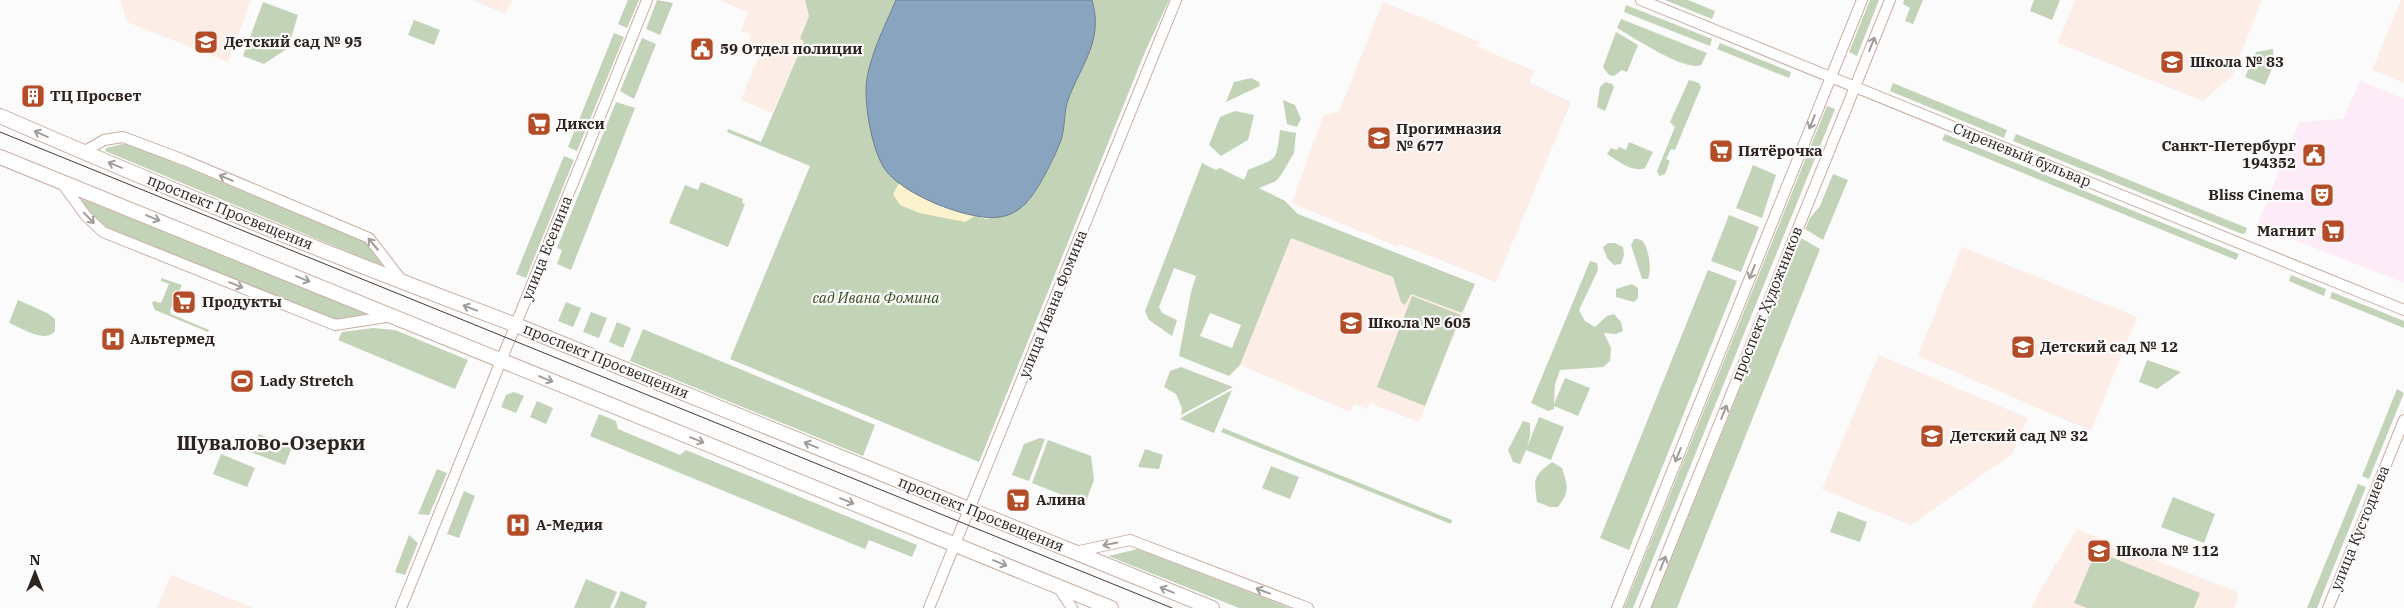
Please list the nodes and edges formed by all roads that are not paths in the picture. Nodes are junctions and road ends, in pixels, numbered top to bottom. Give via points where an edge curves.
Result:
1 (648, 0) edge
2 (1176, 0) edge
3 (1641, 0) edge
4 (1862, 0) edge
5 (1890, 0) edge
6 (1830, 77) junction
7 (1855, 87) junction
8 (0, 116) edge
9 (83, 152) junction
10 (0, 157) edge
11 (59, 180) junction
12 (404, 283) junction
13 (2404, 310) edge
14 (393, 316) junction
15 (516, 325) junction
16 (501, 361) junction
17 (2404, 420) edge
18 (969, 509) junction
19 (955, 545) junction
20 (1075, 552) junction
21 (1058, 586) junction
22 (401, 608) edge
23 (929, 608) edge
24 (1072, 608) edge
25 (1111, 608) edge
26 (1212, 608) edge
27 (1308, 608) edge
28 (1617, 608) edge
29 (1644, 608) edge
30 (2328, 608) edge

1 - 15 street, улица Есенина
2 - 18 street, улица Ивана Фомина
3 - 6 street, Сиреневый бульвар
4 - 6 street, проспект Художников
7 -> 5 street, проспект Художников
6 - 7 street, Сиреневый бульвар
6 -> 28 street, проспект Художников
7 - 13 street, Сиреневый бульвар
29 -> 7 street, проспект Художников
9 -> 8 main road, проспект Просвещения
12 -> 9 main road, проспект Просвещения
12 -> 9 street via 369,238 184,160 123,137 104,140
10 - 11 main road
11 -> 14 main road
11 -> 14 street via 86,216 104,232 335,325
15 -> 12 main road, проспект Просвещения
14 - 16 main road
15 - 16 street, улица Есенина
18 -> 15 main road, проспект Просвещения
16 -> 19 main road
16 - 22 street, улица Есенина
17 - 30 street, улица Кустодиева
18 - 19 street, улица Ивана Фомина
18 - 20 main road, проспект Просвещения
19 -> 21 main road
19 - 23 street, улица Ивана Фомина
26 -> 20 main road, проспект Просвещения
27 -> 20 street via 1130,540
21 - 24 street
21 - 25 main road

